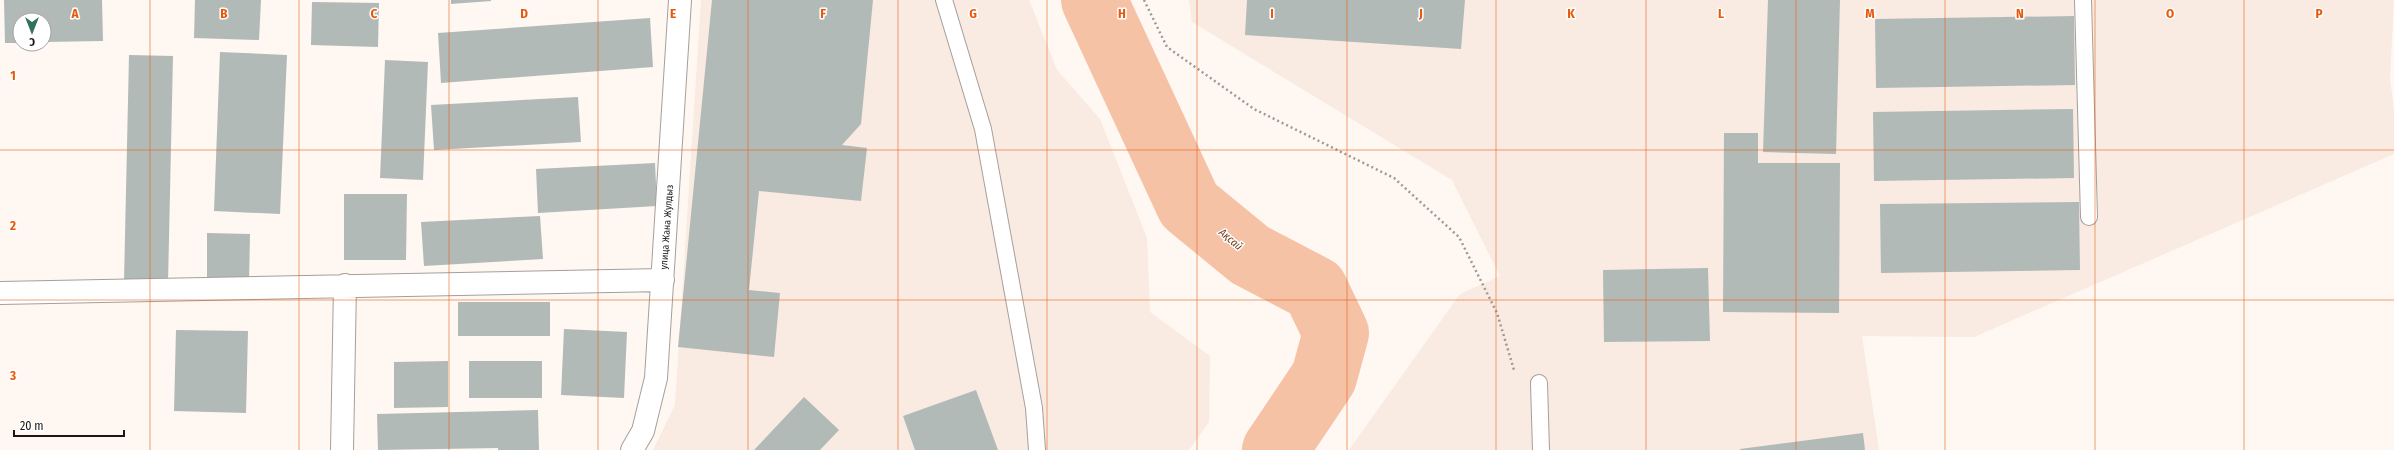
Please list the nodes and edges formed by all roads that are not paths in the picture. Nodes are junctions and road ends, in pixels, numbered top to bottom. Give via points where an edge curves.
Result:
1 (680, 0) edge
2 (944, 0) edge
3 (2083, 0) edge
4 (2089, 217) dead end
5 (663, 280) junction
6 (345, 285) junction
7 (0, 293) edge
8 (1539, 383) dead end
9 (342, 450) edge
10 (632, 450) edge
11 (1037, 450) edge
12 (1542, 450) edge

1 - 5 street, улица Жана Жулдыз
2 - 11 lane via 983,129 1034,408
3 - 4 lane
5 - 6 street
5 - 10 street, улица Жана Жулдыз via 656,378 643,431
6 - 7 street
6 - 9 street
8 - 12 lane

